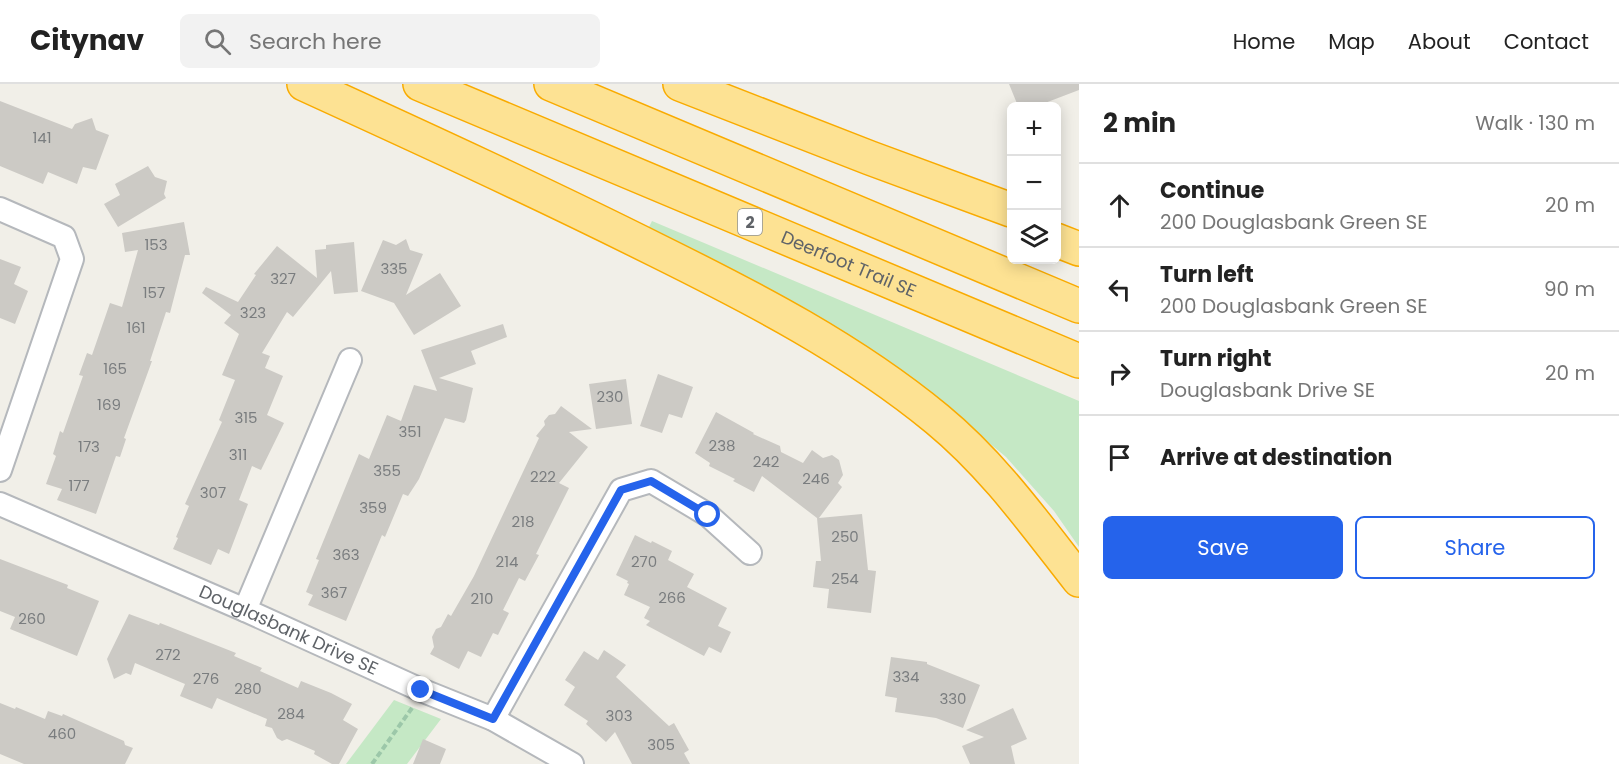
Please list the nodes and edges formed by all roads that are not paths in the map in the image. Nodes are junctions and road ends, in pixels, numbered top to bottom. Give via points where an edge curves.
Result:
1 (304, 84) edge
2 (420, 84) edge
3 (551, 84) edge
4 (680, 84) edge
5 (870, 158) junction
6 (0, 209) edge
7 (1007, 209) edge
8 (1007, 218) edge
9 (1061, 229) edge
10 (1079, 235) edge
11 (1061, 242) edge
12 (1079, 249) edge
13 (1079, 306) edge
14 (350, 360) dead end
15 (1079, 361) edge
16 (0, 471) edge
17 (0, 504) edge
18 (750, 553) dead end
19 (1079, 580) edge
20 (245, 610) junction
21 (493, 719) junction
22 (572, 764) edge

1 - 19 highway via 584,214 759,301 850,354 938,419 1003,483
2 - 15 highway, Deerfoot Trail SE / 2
3 - 13 highway
4 - 5 highway
5 - 7 highway
5 - 8 highway
6 - 16 street via 64,237 72,259
9 - 10 highway
11 - 12 highway
14 - 20 street
17 - 20 street, Douglasbank Drive SE
18 - 21 street via 708,515 651,481 621,490
20 - 21 street, Douglasbank Drive SE
21 - 22 street, Douglasbank Drive SE

